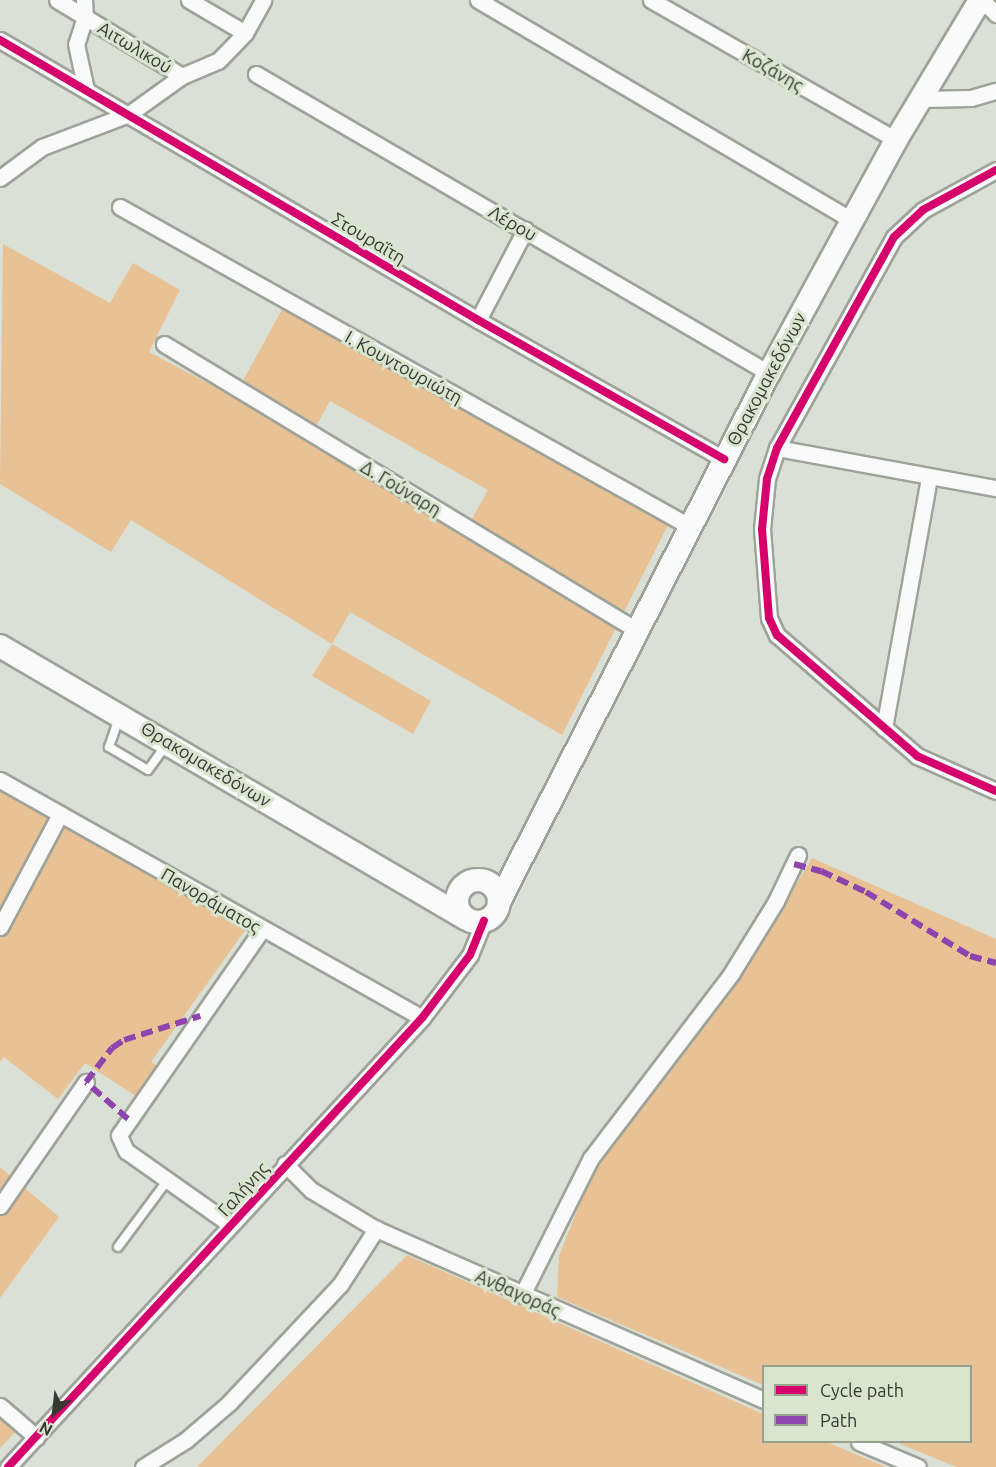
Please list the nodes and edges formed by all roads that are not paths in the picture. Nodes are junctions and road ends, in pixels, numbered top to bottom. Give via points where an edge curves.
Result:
1 (57, 0) edge
2 (84, 0) edge
3 (189, 0) edge
4 (263, 0) edge
5 (478, 0) edge
6 (651, 0) edge
7 (981, 0) edge
8 (996, 14) edge
9 (85, 16) junction
10 (245, 33) junction
11 (0, 40) edge
12 (256, 74) dead end
13 (182, 76) junction
14 (86, 90) junction
15 (996, 91) edge
16 (921, 99) junction
17 (129, 114) junction
18 (896, 140) junction
19 (996, 170) edge
20 (0, 178) edge
21 (120, 207) dead end
22 (851, 220) junction
23 (525, 230) junction
24 (478, 320) junction
25 (164, 344) dead end
26 (769, 373) junction
27 (777, 448) junction
28 (724, 459) junction
29 (929, 477) junction
30 (996, 488) edge
31 (689, 526) junction
32 (638, 631) junction
33 (0, 646) edge
34 (120, 714) junction
35 (884, 729) junction
36 (168, 742) junction
37 (0, 780) edge
38 (996, 791) edge
39 (60, 814) junction
40 (534, 830) junction
41 (798, 855) dead end
42 (471, 884) junction
43 (409, 885) junction
44 (499, 902) junction
45 (474, 920) junction
46 (0, 927) edge
47 (262, 929) junction
48 (422, 1018) junction
49 (86, 1082) dead end
50 (285, 1164) junction
51 (167, 1181) junction
52 (0, 1206) edge
53 (231, 1225) junction
54 (376, 1229) junction
55 (117, 1247) dead end
56 (522, 1295) junction
57 (762, 1399) edge
58 (0, 1406) edge
59 (36, 1437) junction
60 (861, 1443) edge
61 (8, 1467) edge
62 (143, 1467) edge
63 (918, 1467) edge

1 - 9 street, Αιτωλικού
2 - 9 street
3 - 10 street
4 - 10 street
5 - 22 street
6 - 18 street, Κοζάνης
7 - 8 street
7 - 16 main road, Θρακομακεδόνων
9 - 13 street, Αιτωλικού
9 - 14 street via 76,44
10 - 13 street via 218,61
11 - 14 street, Στουραΐτη
12 - 23 street, Λέρου
13 - 17 street
14 - 17 street, Στουραΐτη
15 - 16 street via 971,98
16 - 18 main road, Θρακομακεδόνων
17 - 20 street via 42,147
17 - 24 street, Στουραΐτη
18 - 22 main road, Θρακομακεδόνων
19 - 27 street via 902,226 860,294
21 - 31 street, Ι. Κουντουριώτη
22 - 26 main road, Θρακομακεδόνων
23 - 24 street
23 - 26 street, Λέρου
24 - 28 street, Στουραΐτη
25 - 32 street, Δ. Γούναρη
26 - 28 main road, Θρακομακεδόνων
27 - 29 street
27 - 35 street via 767,479 762,529 771,628
28 - 31 main road, Θρακομακεδόνων
29 - 30 street
29 - 35 street
31 - 32 main road, Θρακομακεδόνων
32 - 40 main road, Θρακομακεδόνων
33 - 34 main road, Θρακομακεδόνων
34 - 36 main road, Θρακομακεδόνων
34 - 36 lane via 110,747 148,770
35 - 38 street via 917,756
36 - 43 main road, Θρακομακεδόνων
37 - 39 street, Πανοράματος
39 - 46 street
39 - 47 street, Πανοράματος
40 - 42 main road, Θρακομακεδόνων via 511,856
40 - 44 main road, Θρακομακεδόνων
41 - 56 street via 776,902 731,974 591,1158
42 - 43 main road, Θρακομακεδόνων
42 - 44 main road via 492,885
42 - 45 main road via 457,907
43 - 45 main road, Θρακομακεδόνων
44 - 45 main road, Θρακομακεδόνων via 495,913
45 - 48 street, Γαλήνης via 470,955
47 - 48 street, Πανοράματος
47 - 51 street via 119,1135 126,1151
48 - 50 street, Γαλήνης
49 - 52 street
50 - 53 street, Γαλήνης
50 - 54 street, Ανθαγοράς via 311,1190
51 - 53 street
51 - 55 lane
53 - 59 street, Γαλήνης
54 - 56 street, Ανθαγοράς
54 - 62 street via 340,1284 250,1382 186,1440
56 - 57 street, Ανθαγοράς
58 - 59 street
59 - 61 street, Γαλήνης
60 - 63 street

